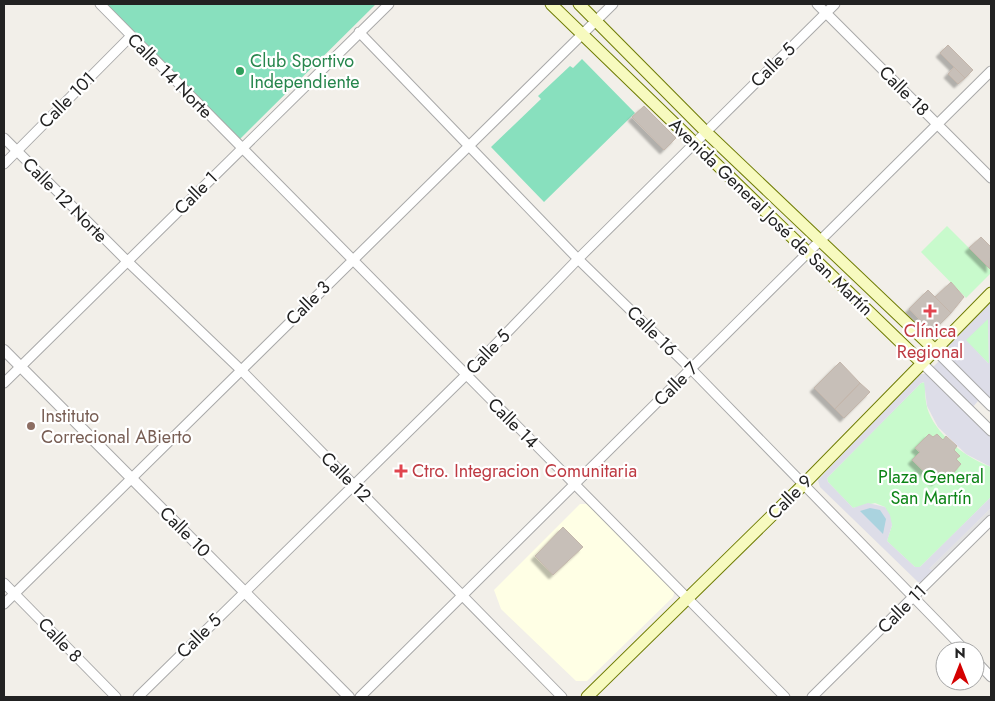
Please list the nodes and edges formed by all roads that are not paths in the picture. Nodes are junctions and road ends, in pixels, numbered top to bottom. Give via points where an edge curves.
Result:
1 (100, 4) edge
2 (389, 4) edge
3 (551, 4) edge
4 (579, 4) edge
5 (613, 4) edge
6 (817, 4) edge
7 (835, 4) edge
8 (826, 12) junction
9 (596, 21) junction
10 (359, 32) junction
11 (582, 35) junction
12 (131, 36) junction
13 (991, 71) edge
14 (938, 124) junction
15 (706, 132) junction
16 (4, 138) edge
17 (695, 143) junction
18 (468, 145) junction
19 (241, 148) junction
20 (17, 151) junction
21 (4, 164) edge
22 (991, 178) edge
23 (821, 240) junction
24 (808, 254) junction
25 (578, 259) junction
26 (352, 260) junction
27 (127, 261) junction
28 (991, 293) edge
29 (4, 350) edge
30 (935, 350) junction
31 (922, 363) junction
32 (20, 367) junction
33 (691, 369) junction
34 (241, 370) junction
35 (466, 375) junction
36 (4, 383) edge
37 (991, 406) edge
38 (991, 431) edge
39 (131, 478) junction
40 (353, 484) junction
41 (574, 485) junction
42 (802, 486) junction
43 (991, 520) edge
44 (4, 583) edge
45 (244, 591) junction
46 (15, 594) junction
47 (463, 595) junction
48 (687, 598) junction
49 (912, 598) junction
50 (4, 604) edge
51 (956, 641) edge
52 (116, 697) edge
53 (138, 697) edge
54 (349, 697) edge
55 (360, 697) edge
56 (562, 697) edge
57 (586, 697) edge
58 (785, 697) edge
59 (812, 697) edge

1 - 12 street, Calle 14 Norte
2 - 10 street, Calle 1
3 - 11 main road, Avenida General José de San Martín
4 - 9 main road, Avenida General José de San Martín
5 - 9 street, Calle 3
6 - 8 street, Calle 18
7 - 8 street, Calle 5
8 - 14 street, Calle 18
8 - 15 street, Calle 5
9 - 11 street, Calle 3
9 - 15 main road, Avenida General José de San Martín
10 - 18 street, Calle 16
10 - 19 street, Calle 1
11 - 17 main road, Avenida General José de San Martín
11 - 18 street, Calle 3
12 - 19 street, Calle 14 Norte
12 - 20 street, Calle 101
13 - 14 street, Calle 7
14 - 22 street, Calle 18
14 - 23 street, Calle 7
15 - 17 street, Calle 5
15 - 23 main road, Avenida General José de San Martín
16 - 20 street, Calle 12 Norte
17 - 24 main road, Avenida General José de San Martín
17 - 25 street, Calle 5
18 - 25 street, Calle 16
18 - 26 street, Calle 3
19 - 26 street, Calle 14
19 - 27 street, Calle 1
20 - 21 street, Calle 101
20 - 27 street, Calle 12 Norte
23 - 24 street, Calle 7
23 - 30 main road, Avenida General José de San Martín
24 - 31 main road, Avenida General José de San Martín
24 - 33 street, Calle 7
25 - 33 street, Calle 16
25 - 35 street, Calle 5
26 - 34 street, Calle 3
26 - 35 street, Calle 14
27 - 32 street, Calle 1
27 - 34 street, Calle 12
28 - 30 main road, Calle 9
29 - 32 street, Calle 10
30 - 31 main road, Calle 9
30 - 37 street, Avenida General José de San Martín
31 - 38 street, Avenida General José de San Martín
31 - 42 main road, Calle 9
32 - 36 street, Calle 1
32 - 39 street, Calle 10
33 - 41 street, Calle 7
33 - 42 street, Calle 16
34 - 39 street, Calle 3
34 - 40 street, Calle 12
35 - 40 street, Calle 5
35 - 41 street, Calle 14
39 - 45 street, Calle 10
39 - 46 street, Calle 3
40 - 45 street, Calle 5
40 - 47 street, Calle 12
41 - 47 street, Calle 7
41 - 48 street, Calle 14
42 - 48 main road, Calle 9
42 - 49 street, Calle 16
43 - 49 street, Calle 11
44 - 46 street, Calle 8
45 - 53 street, Calle 5
45 - 54 street, Calle 10
46 - 50 street, Calle 3
46 - 52 street, Calle 8
47 - 55 street, Calle 7
47 - 56 street, Calle 12
48 - 57 main road, Calle 9
48 - 58 street, Calle 14
49 - 51 street, Calle 16
49 - 59 street, Calle 11

